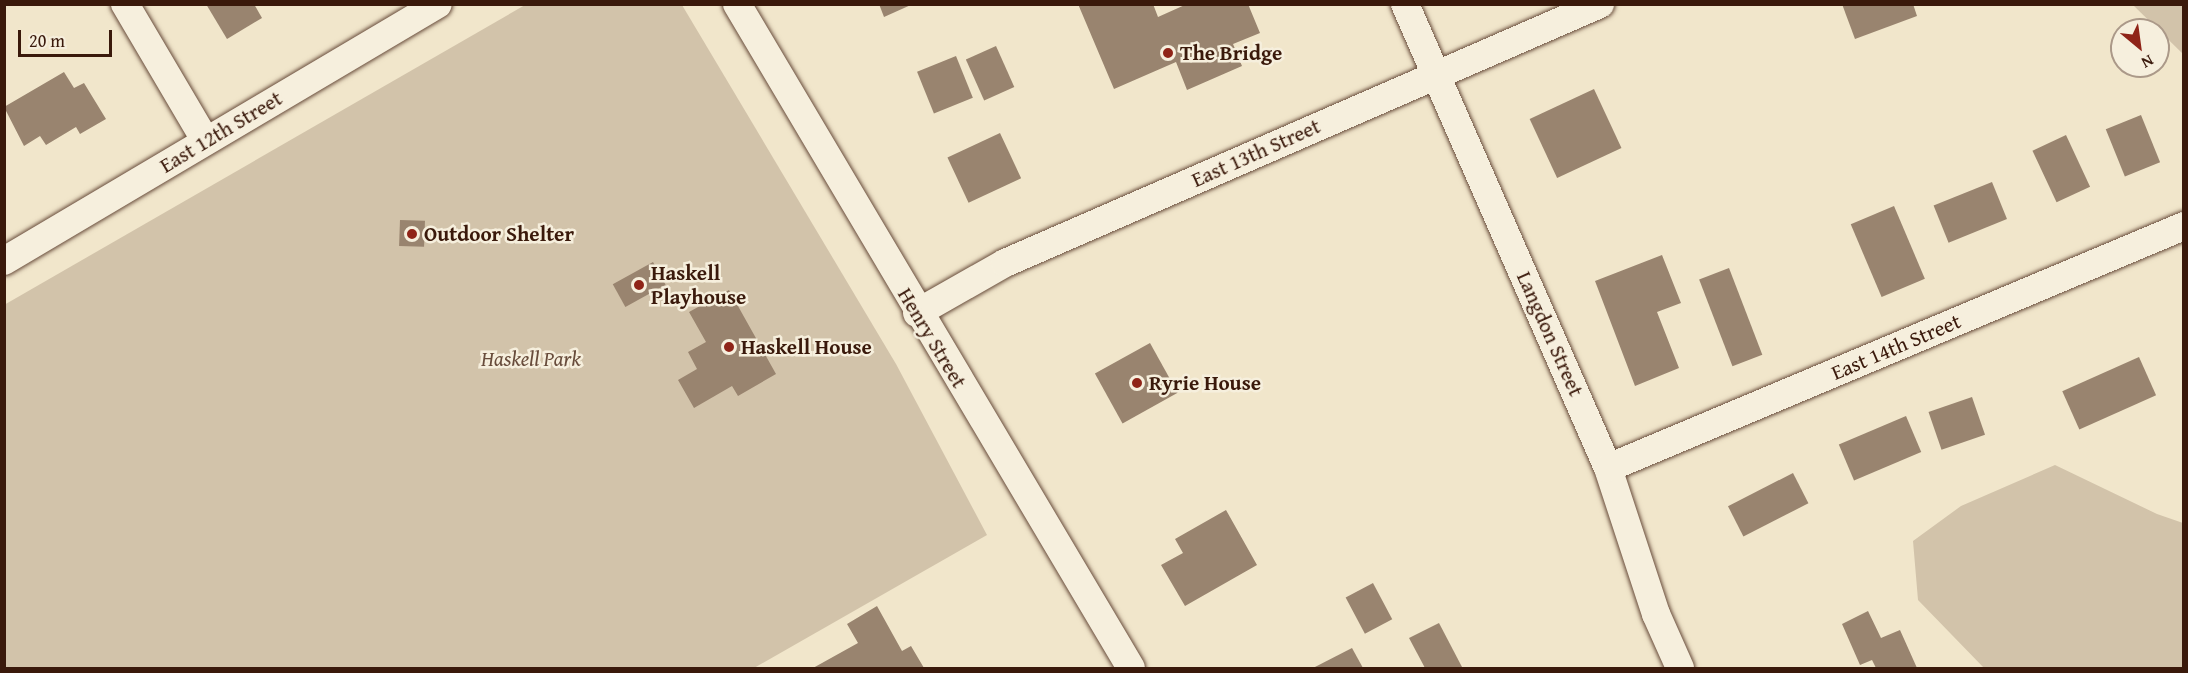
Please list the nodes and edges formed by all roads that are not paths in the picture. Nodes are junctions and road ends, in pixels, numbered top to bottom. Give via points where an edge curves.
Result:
1 (125, 4) edge
2 (438, 4) edge
3 (737, 4) edge
4 (1405, 4) edge
5 (1600, 4) edge
6 (1436, 74) junction
7 (205, 140) junction
8 (2184, 226) edge
9 (4, 261) edge
10 (917, 313) junction
11 (1608, 468) junction
12 (1131, 669) edge
13 (1680, 669) edge

1 - 7 street
2 - 7 street, East 12th Street
3 - 10 street, Henry Street
4 - 6 street, Langdon Street
5 - 6 street, East 13th Street
6 - 10 street, East 13th Street via 1005,262
6 - 11 street, Langdon Street
7 - 9 street, East 12th Street
8 - 11 street, East 14th Street
10 - 12 street, Henry Street
11 - 13 street, Langdon Street via 1656,614

